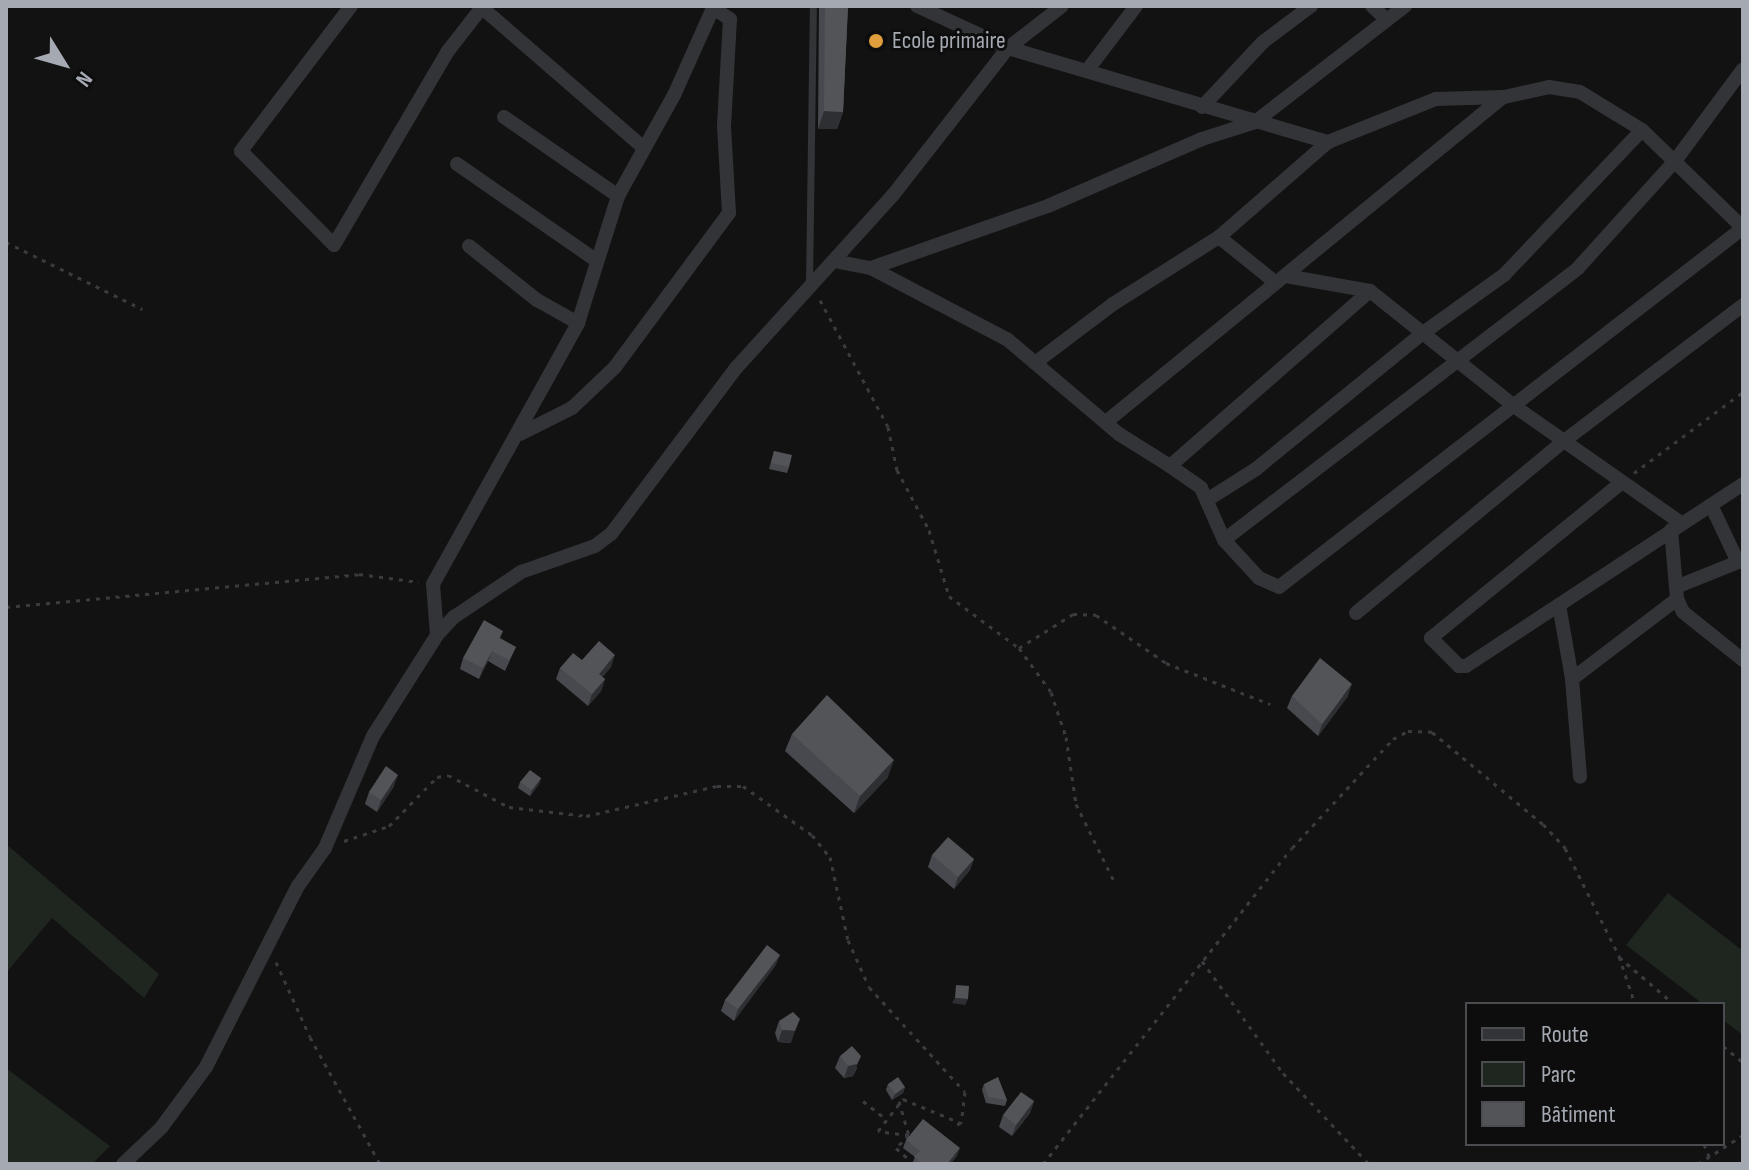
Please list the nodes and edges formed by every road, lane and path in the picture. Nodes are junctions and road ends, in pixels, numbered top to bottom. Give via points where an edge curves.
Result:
1 (351, 6) edge
2 (813, 6) edge
3 (917, 6) edge
4 (1062, 6) edge
5 (1136, 6) edge
6 (1311, 6) edge
7 (1372, 6) edge
8 (1405, 6) edge
9 (482, 7) edge
10 (714, 7) edge
11 (1385, 18) junction
12 (1008, 48) junction
13 (1089, 68) junction
14 (1743, 69) edge
15 (1504, 97) junction
16 (1202, 107) junction
17 (504, 117) dead end
18 (1255, 122) junction
19 (1642, 130) junction
20 (1328, 142) junction
21 (643, 147) junction
22 (1675, 161) junction
23 (457, 164) dead end
24 (618, 196) junction
25 (1743, 201) edge
26 (1732, 214) junction
27 (1743, 228) edge
28 (1219, 237) junction
29 (6, 242) edge
30 (469, 246) dead end
31 (597, 261) junction
32 (834, 261) junction
33 (871, 268) junction
34 (1281, 279) junction
35 (809, 284) junction
36 (1370, 291) junction
37 (1743, 305) edge
38 (142, 309) dead end
39 (578, 323) junction
40 (1423, 333) junction
41 (1035, 363) junction
42 (1459, 365) junction
43 (1743, 392) edge
44 (1514, 406) junction
45 (1106, 422) junction
46 (520, 434) junction
47 (1564, 441) junction
48 (1170, 466) junction
49 (1621, 483) junction
50 (1743, 484) edge
51 (1207, 500) junction
52 (1711, 505) junction
53 (1676, 526) junction
54 (1224, 540) junction
55 (1740, 561) edge
56 (433, 584) junction
57 (1676, 593) junction
58 (1559, 605) junction
59 (6, 607) edge
60 (1356, 613) dead end
61 (437, 635) junction
62 (1019, 648) junction
63 (1743, 660) edge
64 (1572, 679) junction
65 (1270, 704) dead end
66 (1580, 777) dead end
67 (325, 848) junction
68 (1113, 879) dead end
69 (268, 943) junction
70 (1619, 956) junction
71 (1202, 961) junction
72 (1634, 1002) edge
73 (1672, 1002) edge
74 (1725, 1048) edge
75 (1743, 1062) edge
76 (863, 1101) dead end
77 (899, 1101) junction
78 (885, 1118) junction
79 (961, 1123) junction
80 (951, 1126) dead end
81 (909, 1135) junction
82 (1743, 1135) edge
83 (1725, 1145) edge
84 (1705, 1146) edge
85 (1723, 1146) edge
86 (1709, 1154) junction
87 (910, 1160) dead end
88 (123, 1164) edge
89 (380, 1164) edge
90 (1043, 1164) edge
91 (1369, 1164) edge
92 (1698, 1164) edge
93 (1712, 1164) edge

1 - 9 street via 241,151 334,245 448,51
2 - 35 lane
3 - 12 street
4 - 12 street
5 - 13 street
6 - 16 street via 1263,42
7 - 11 street
8 - 11 street
9 - 21 street
10 - 21 street via 675,93
10 - 46 street via 730,19 724,126 729,213 615,367 572,408
11 - 18 street
12 - 13 street
12 - 32 street
13 - 16 street
14 - 22 street
15 - 19 street via 1549,87 1580,92
15 - 20 street via 1436,99
15 - 34 street
16 - 18 street
17 - 24 street
18 - 20 street
18 - 33 street via 1202,139 1048,206
19 - 22 street
19 - 40 street via 1504,275
20 - 28 street
21 - 24 street
22 - 26 street
22 - 42 street via 1578,268
23 - 31 street
24 - 31 street
25 - 26 street
26 - 27 street
27 - 44 street
28 - 34 street
28 - 41 street via 1113,304
29 - 38 path
30 - 39 street via 537,300
31 - 39 street
32 - 33 street
32 - 35 street
33 - 41 street via 1008,340
34 - 36 street
34 - 45 street
35 - 61 street via 712,398 611,534 595,546 521,572
35 - 62 path via 888,427 897,470 929,530 949,596
36 - 40 street
36 - 48 street
37 - 47 street
39 - 46 street
40 - 42 street
40 - 51 street via 1329,413
41 - 45 street
42 - 44 street
42 - 54 street
43 - 49 path
44 - 47 street
44 - 54 street via 1279,587 1259,578
45 - 48 street
46 - 56 street
47 - 49 street
47 - 60 street
48 - 51 street via 1195,482
49 - 53 street
49 - 58 street via 1431,636 1463,667
50 - 52 street
51 - 54 street
52 - 53 street
52 - 55 street
53 - 57 street
53 - 58 street
55 - 57 street
56 - 59 path via 344,575
56 - 61 street
57 - 63 street via 1690,620
57 - 64 street
58 - 64 street
61 - 67 street via 373,736
62 - 65 path via 1073,614 1096,615 1166,663
62 - 68 path via 1051,692 1066,737 1076,804
64 - 66 street
67 - 69 street
67 - 79 path via 389,826 437,777 448,775 509,807 586,816 717,786 743,786 812,835 830,857 848,940 869,987 965,1092
69 - 88 street via 206,1067 161,1128
69 - 89 path via 310,1037
70 - 71 path via 1565,848 1432,732 1421,729 1393,739 1292,848
70 - 72 path
70 - 73 path
71 - 90 path
71 - 91 path via 1283,1073
74 - 75 path
76 - 78 path
77 - 78 path
77 - 79 path
77 - 81 path
78 - 81 path via 879,1132
79 - 80 path
81 - 87 path via 896,1148
82 - 83 path
84 - 86 path
85 - 86 path
86 - 92 path
86 - 93 path

